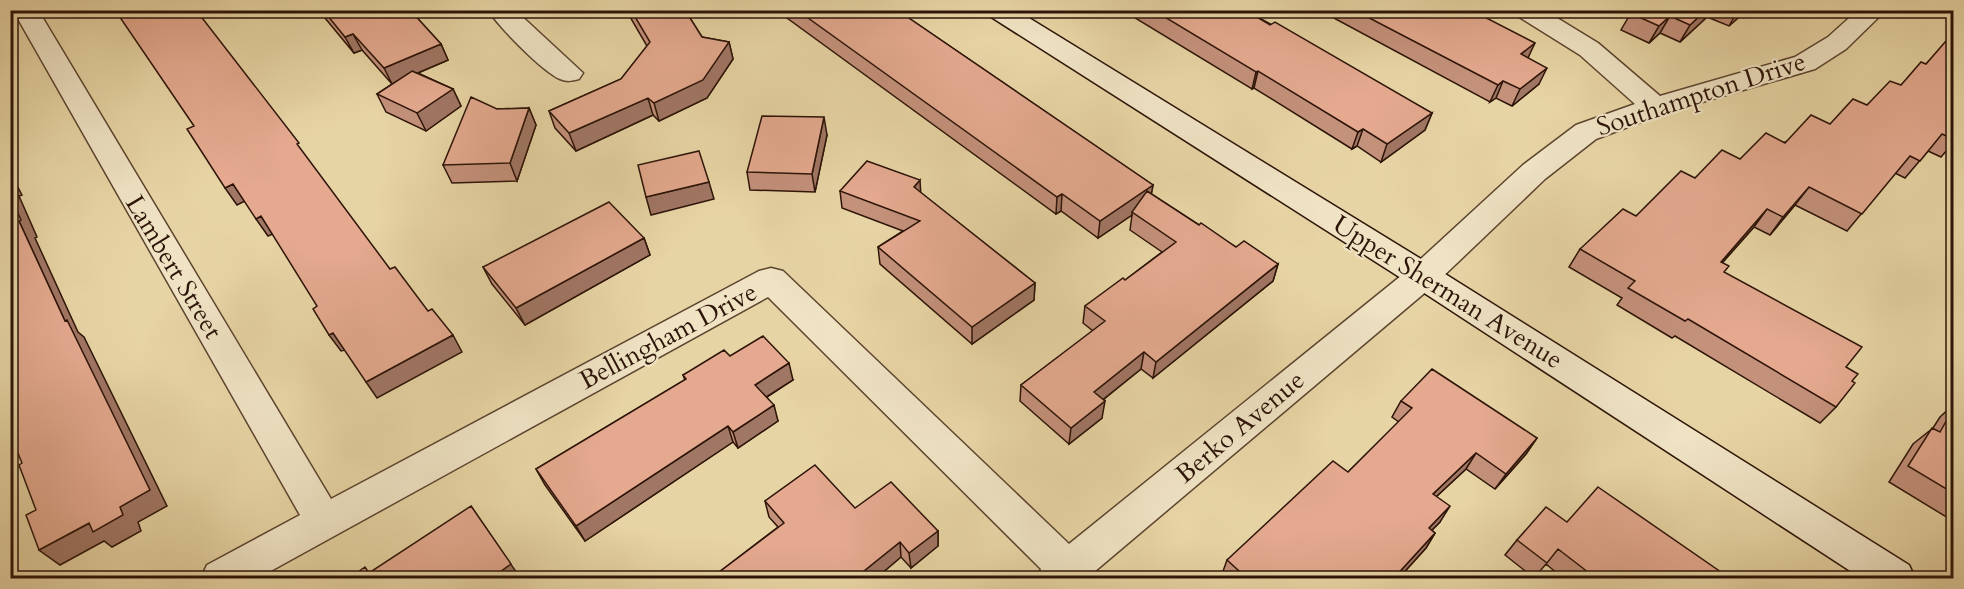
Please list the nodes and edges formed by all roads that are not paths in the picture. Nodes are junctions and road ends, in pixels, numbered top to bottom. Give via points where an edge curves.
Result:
1 (25, 10) edge
2 (500, 10) edge
3 (997, 10) edge
4 (1525, 10) edge
5 (1874, 10) edge
6 (569, 72) dead end
7 (1655, 107) junction
8 (1423, 276) junction
9 (324, 522) junction
10 (1067, 576) edge
11 (221, 579) edge
12 (1895, 579) edge

1 - 9 street, Lambert Street
2 - 6 street
3 - 8 street, Upper Sherman Avenue
4 - 7 street via 1589,49
5 - 7 street, Southampton Drive via 1837,43 1805,63
7 - 8 street, Southampton Drive via 1586,132 1534,172
8 - 10 street, Berko Avenue
8 - 12 street, Upper Sherman Avenue
9 - 10 street, Bellingham Drive via 771,280
9 - 11 street, Bellingham Drive

